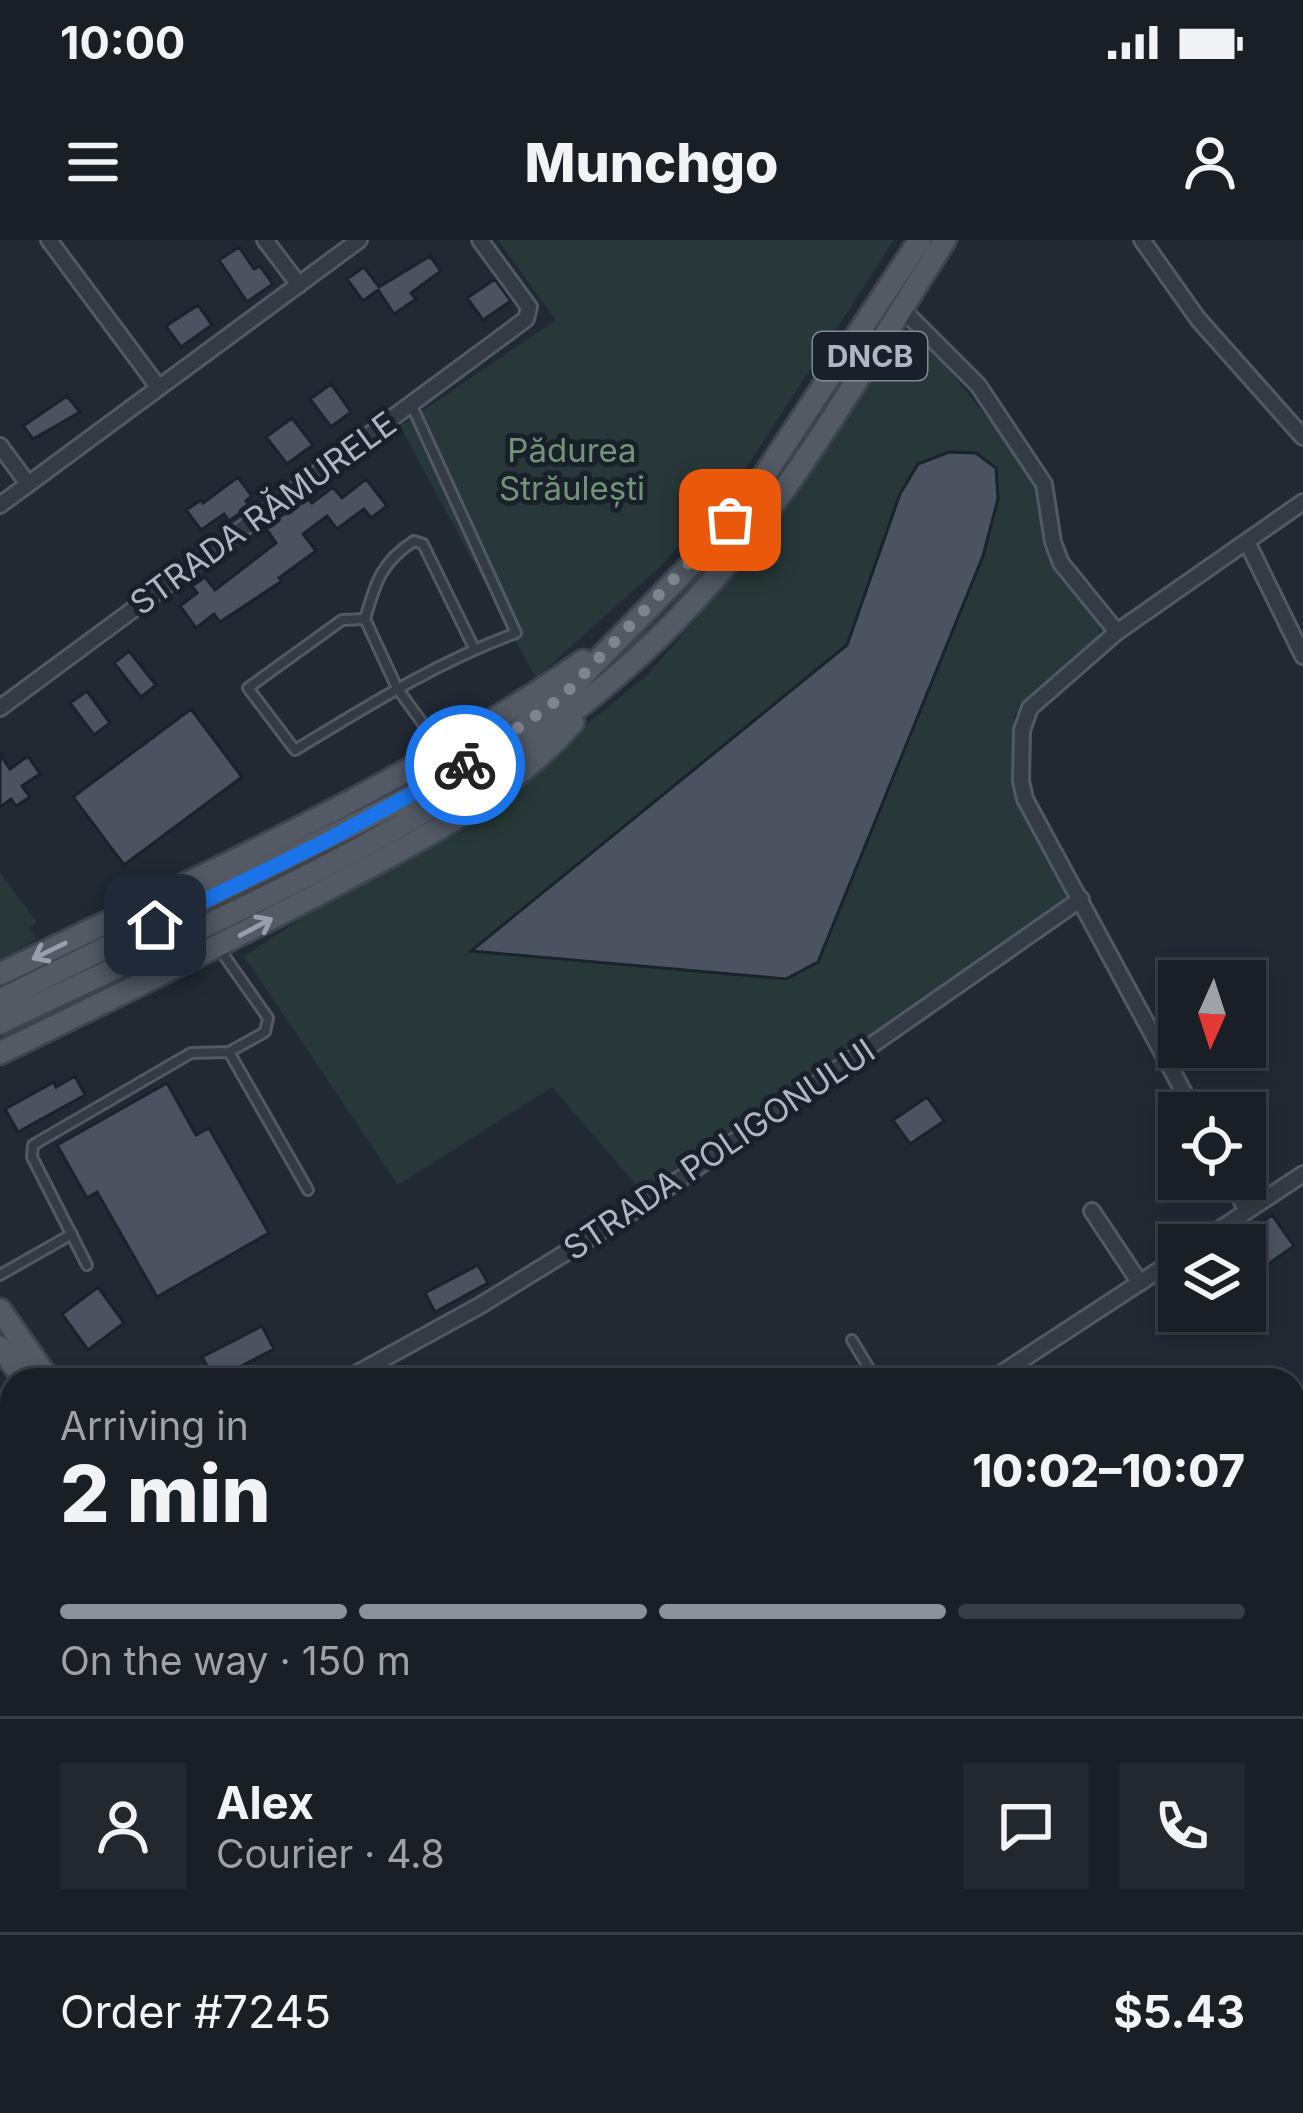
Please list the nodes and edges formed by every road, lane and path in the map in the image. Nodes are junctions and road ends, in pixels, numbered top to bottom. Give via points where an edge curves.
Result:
1 (50, 240) edge
2 (266, 240) edge
3 (359, 240) edge
4 (480, 240) edge
5 (920, 240) edge
6 (945, 240) edge
7 (1142, 240) edge
8 (299, 285) junction
9 (902, 308) junction
10 (160, 388) junction
11 (411, 404) junction
12 (1303, 436) edge
13 (0, 446) edge
14 (28, 484) junction
15 (1303, 502) edge
16 (0, 506) edge
17 (1247, 542) junction
18 (365, 619) junction
19 (627, 629) junction
20 (1118, 632) junction
21 (474, 648) junction
22 (1303, 656) edge
23 (609, 680) junction
24 (397, 688) junction
25 (0, 708) edge
26 (442, 751) junction
27 (1081, 899) junction
28 (218, 946) junction
29 (0, 974) edge
30 (0, 1000) edge
31 (0, 1024) edge
32 (229, 1052) junction
33 (0, 1053) edge
34 (1184, 1092) edge
35 (1303, 1174) edge
36 (308, 1190) dead end
37 (1241, 1200) edge
38 (1092, 1211) dead end
39 (1247, 1211) junction
40 (1228, 1224) edge
41 (71, 1234) junction
42 (87, 1264) dead end
43 (1158, 1271) edge
44 (0, 1275) edge
45 (1140, 1283) junction
46 (0, 1310) edge
47 (852, 1340) dead end
48 (41, 1368) edge
49 (367, 1368) edge
50 (869, 1368) edge
51 (1009, 1368) edge

1 - 10 street
2 - 8 street
3 - 8 street
4 - 11 street, STRADA RĂMURELE via 529,307 526,319
5 - 19 main road, DNCB via 752,494
6 - 9 main road, DNCB
7 - 12 street via 1198,320
8 - 10 street
9 - 20 street via 959,363 1005,425 1044,484 1061,563
9 - 23 main road, DNCB via 739,548
10 - 14 street
11 - 21 lane via 516,633
11 - 25 street, STRADA RĂMURELE
13 - 14 street
14 - 16 street
15 - 17 street
17 - 20 street
17 - 22 street
18 - 21 lane via 391,556 423,544
18 - 24 lane
18 - 24 lane via 342,620 248,688 295,750
19 - 26 main road
19 - 30 main road, DNCB via 562,697 445,778
20 - 27 street via 1030,708 1022,730 1025,799
21 - 24 lane
28 -> 23 main road via 415,843 541,759
23 - 31 main road, DNCB via 496,770 419,815
24 - 26 lane
26 -> 29 main road
27 - 34 street
27 - 49 street, STRADA POLIGONULUI via 644,1204
28 - 32 lane via 268,1018 265,1032
28 - 33 main road
32 - 36 lane
32 - 41 lane via 190,1053 33,1145
35 - 39 street
37 - 39 street
38 - 45 street
39 - 40 street
41 - 42 lane
41 - 44 lane
43 - 45 street
45 - 51 street
46 - 48 main road
47 - 50 lane

